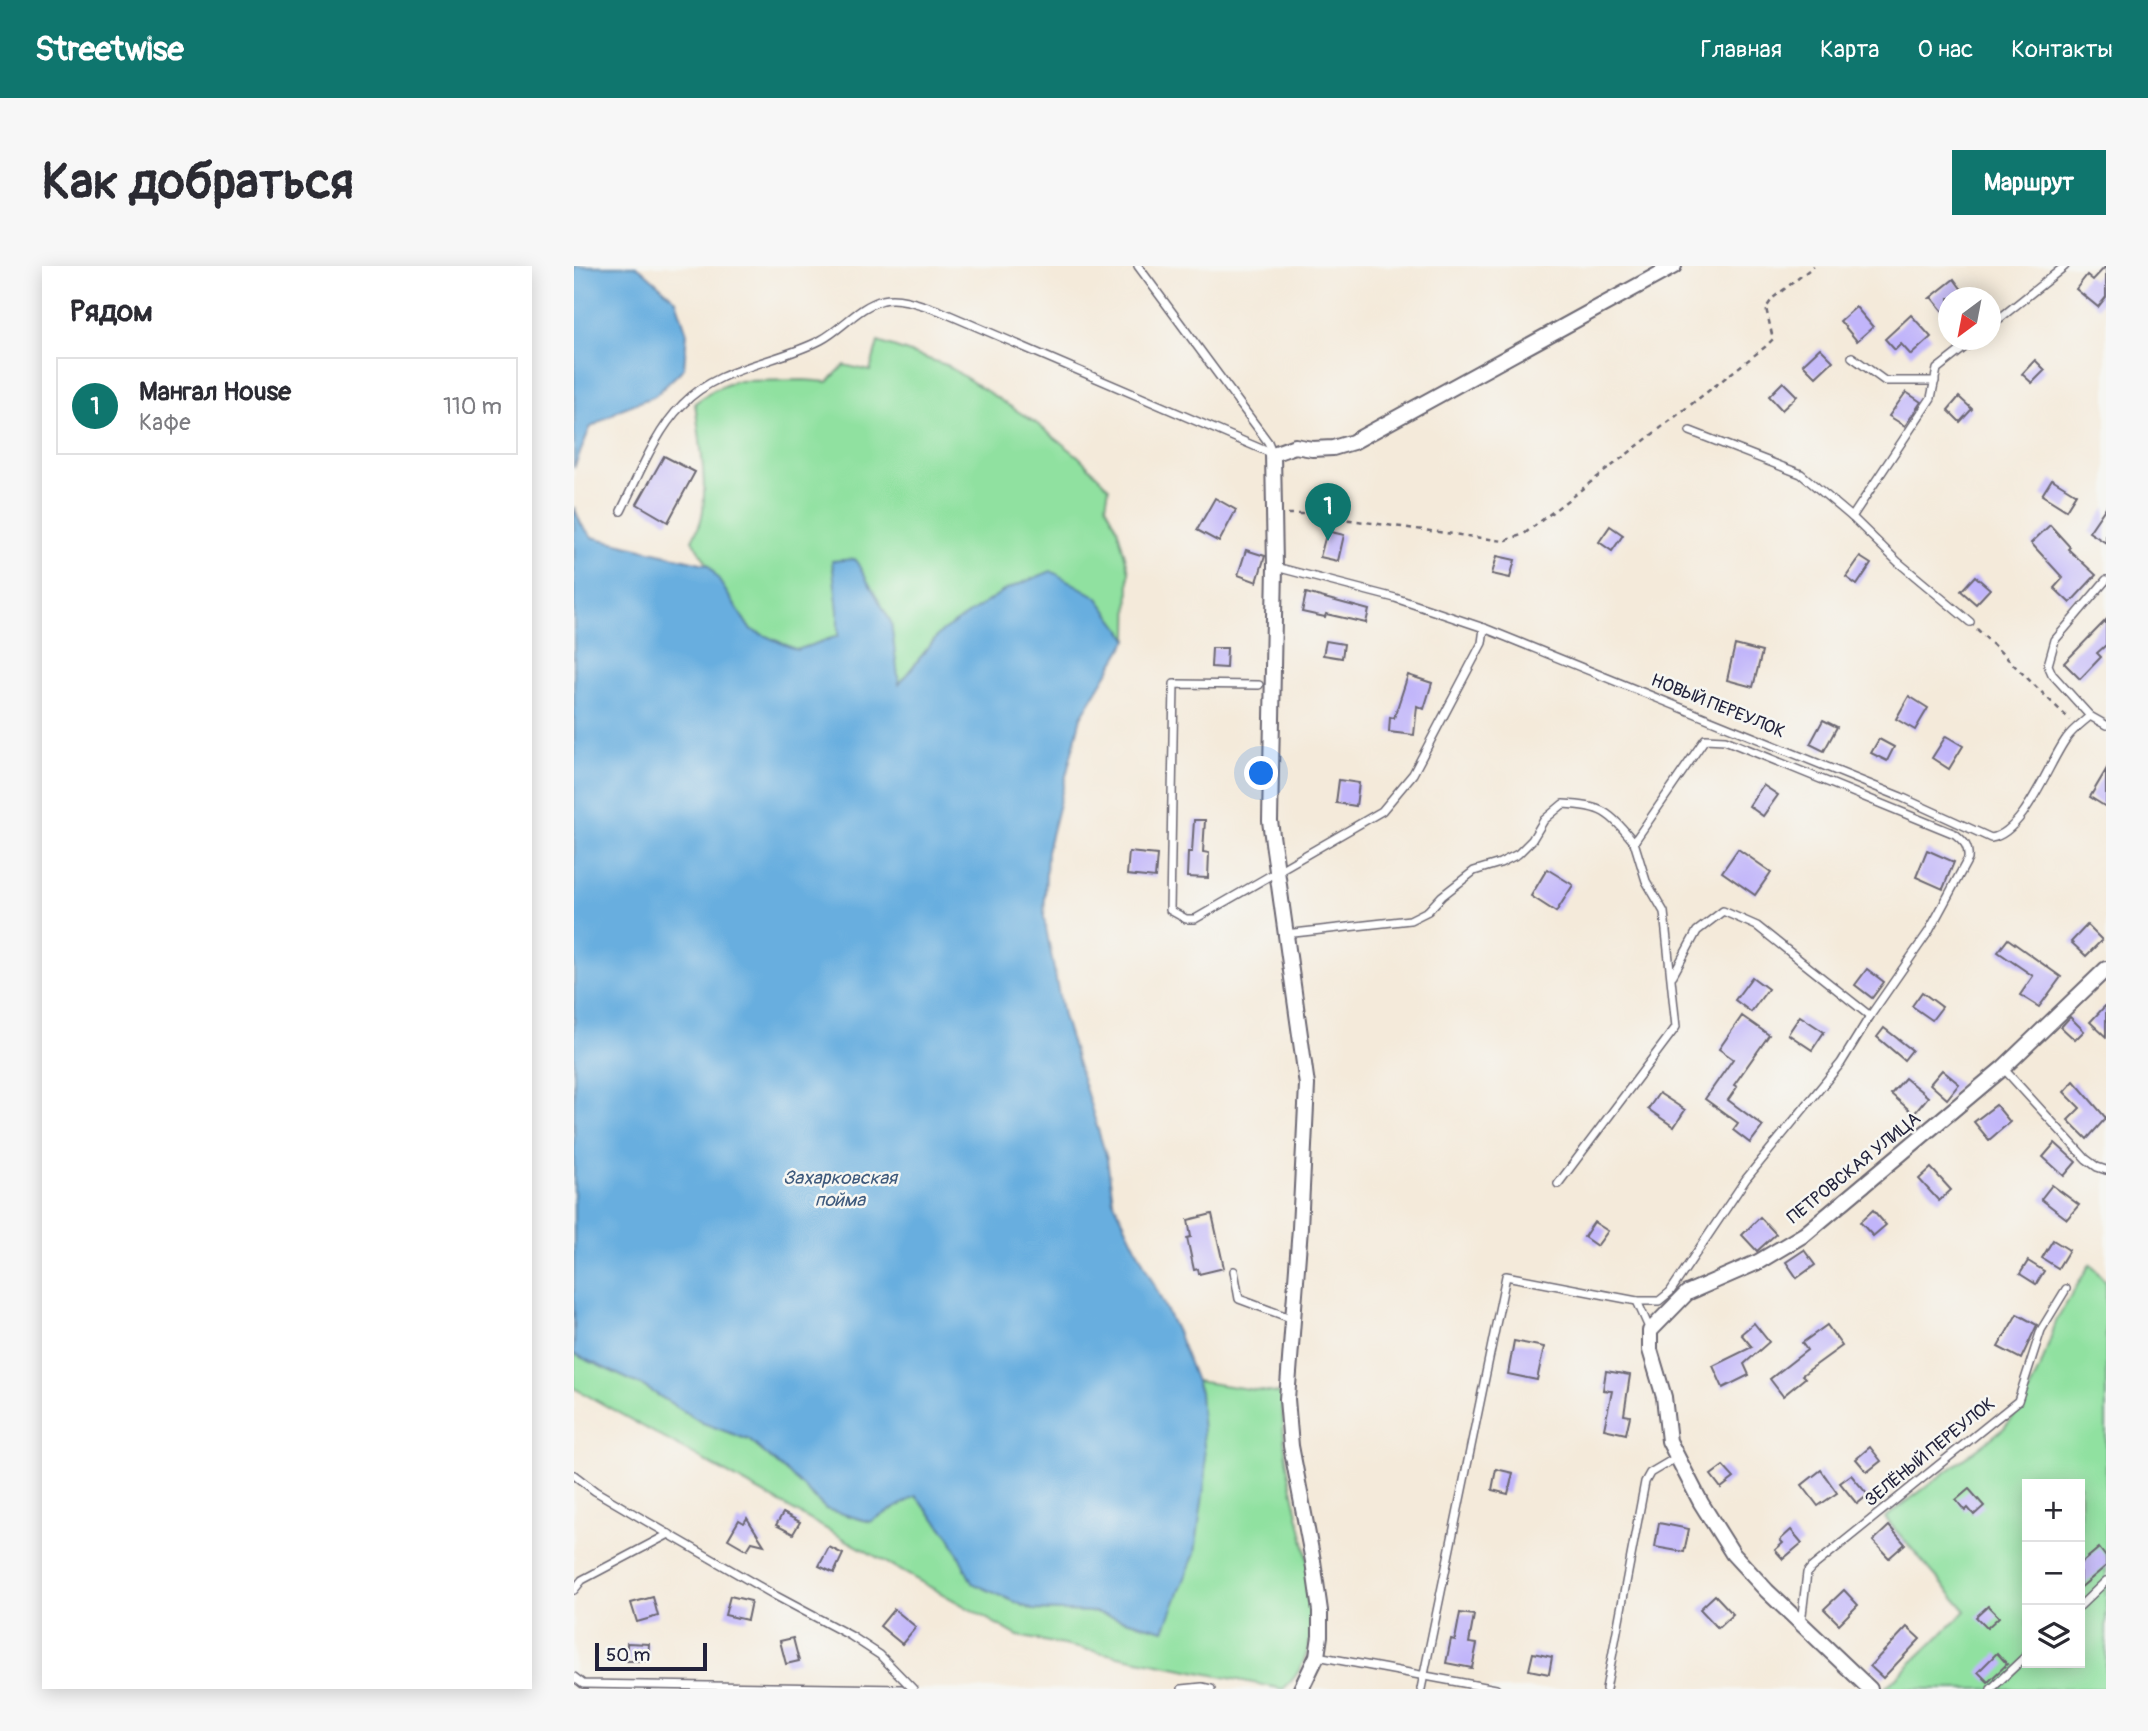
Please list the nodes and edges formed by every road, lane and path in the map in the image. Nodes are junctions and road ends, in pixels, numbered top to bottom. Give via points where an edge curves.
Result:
1 (1138, 266) edge
2 (1674, 266) edge
3 (1814, 266) edge
4 (2065, 266) edge
5 (2001, 317) edge
6 (1961, 350) edge
7 (1853, 357) dead end
8 (1935, 381) junction
9 (1690, 431) dead end
10 (1273, 454) junction
11 (621, 511) dead end
12 (1275, 514) junction
13 (1852, 517) junction
14 (1275, 566) junction
15 (2106, 580) edge
16 (1970, 622) joint
17 (1484, 628) junction
18 (1259, 685) dead end
19 (2090, 716) junction
20 (2105, 722) edge
21 (2078, 727) junction
22 (1634, 842) junction
23 (1277, 873) junction
24 (1284, 934) junction
25 (2106, 969) edge
26 (1672, 976) junction
27 (1870, 1016) junction
28 (2003, 1068) junction
29 (2106, 1170) edge
30 (1558, 1184) dead end
31 (1234, 1272) dead end
32 (2066, 1289) dead end
33 (1637, 1301) junction
34 (1294, 1320) junction
35 (1650, 1331) junction
36 (1677, 1457) junction
37 (574, 1475) edge
38 (669, 1534) junction
39 (2106, 1581) edge
40 (574, 1590) edge
41 (2081, 1605) edge
42 (1800, 1623) junction
43 (1317, 1656) junction
44 (2022, 1660) edge
45 (1424, 1676) junction
46 (574, 1677) edge
47 (901, 1689) edge
48 (913, 1689) edge
49 (1182, 1689) edge
50 (1211, 1689) edge
51 (1301, 1689) edge
52 (1421, 1689) edge
53 (1496, 1689) edge
54 (1606, 1689) edge
55 (1870, 1689) edge
56 (1991, 1689) edge

1 - 10 lane
2 - 10 street via 1353,442 1333,448 1295,446
3 - 12 path via 1766,308 1773,339 1765,347 1524,534 1504,541 1306,514
4 - 5 lane
6 - 8 lane via 1937,369
7 - 8 lane via 1885,382
8 - 13 lane via 1931,398
9 - 13 lane via 1801,474
10 - 11 lane via 940,311 885,300 821,340 729,373 701,389 681,405 656,442
10 - 12 street
12 - 14 street
13 - 16 lane
14 - 17 lane, НОВЫЙ ПЕРЕУЛОК
14 - 23 street via 1270,821
15 - 19 lane via 2055,640 2048,665
16 - 21 path
17 - 21 lane, НОВЫЙ ПЕРЕУЛОК via 1991,838 2010,828 2032,800 2068,736
17 - 23 lane via 1482,643 1413,774 1382,810
18 - 23 lane via 1174,684 1171,910 1195,919
19 - 20 lane
19 - 21 lane, НОВЫЙ ПЕРЕУЛОК
22 - 24 lane via 1616,820 1593,806 1563,804 1518,854 1474,871 1428,911 1410,920
22 - 26 lane via 1646,881 1664,912
22 - 27 lane via 1705,739 1725,740 1955,834 1968,849 1968,859 1929,931
23 - 24 street
24 - 34 street via 1307,1085
25 - 28 street, ПЕТРОВСКАЯ УЛИЦА
26 - 27 lane via 1697,931 1723,911 1757,926
26 - 30 lane via 1676,1027
27 - 33 lane via 1841,1063 1746,1179 1670,1292 1659,1301
28 - 29 lane via 2086,1159
28 - 35 street, ПЕТРОВСКАЯ УЛИЦА via 1805,1234 1758,1262 1688,1293
31 - 34 lane via 1239,1299
32 - 42 lane, ЗЕЛЁНЫЙ ПЕРЕУЛОК via 2042,1331 2018,1401 1811,1568
33 - 35 lane
33 - 45 lane via 1507,1276
34 - 43 street via 1287,1399 1320,1611
35 - 36 street via 1669,1441
36 - 42 street via 1733,1554
36 - 54 lane via 1650,1473 1645,1482
37 - 38 lane
38 - 40 lane via 582,1580
38 - 48 lane via 851,1636 880,1655
39 - 41 lane
42 - 55 street
43 - 45 lane
43 - 51 street
44 - 56 lane
45 - 52 lane
45 - 53 lane
46 - 47 lane via 583,1684
49 - 50 lane

